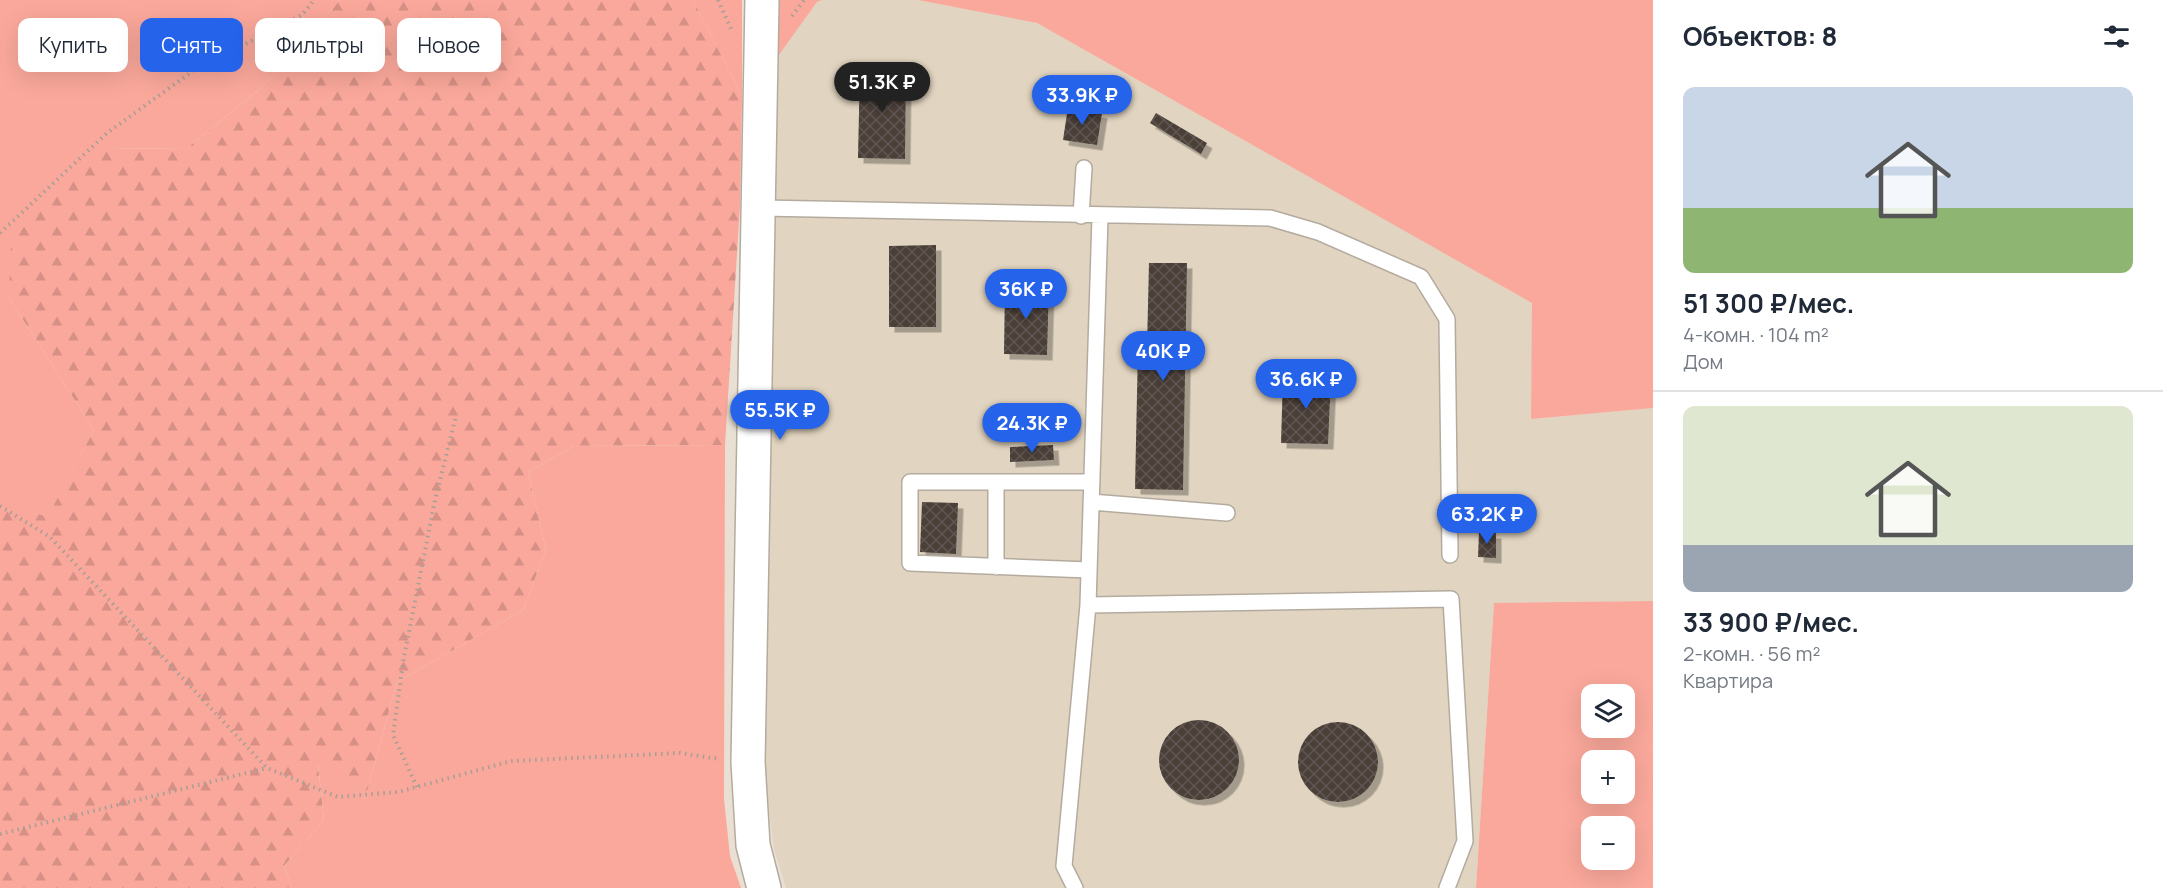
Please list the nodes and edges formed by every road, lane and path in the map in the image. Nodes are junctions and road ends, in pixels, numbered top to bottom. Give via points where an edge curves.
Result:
1 (314, 0) edge
2 (762, 0) edge
3 (1084, 168) dead end
4 (759, 208) junction
5 (1082, 216) junction
6 (1100, 216) junction
7 (0, 233) edge
8 (456, 416) dead end
9 (996, 482) junction
10 (1092, 482) junction
11 (1091, 502) junction
12 (0, 506) edge
13 (1227, 513) dead end
14 (1450, 555) dead end
15 (996, 567) junction
16 (1089, 570) junction
17 (1088, 605) junction
18 (748, 762) junction
19 (267, 768) junction
20 (417, 787) junction
21 (0, 834) edge
22 (764, 888) edge
23 (1075, 888) edge
24 (1448, 888) edge

1 - 7 path via 302,15 193,71 107,133
2 - 4 street
3 - 5 lane
4 - 5 lane
4 - 18 street
5 - 6 lane
6 - 10 lane
6 - 14 lane via 1270,218 1318,232 1421,277 1447,319
8 - 20 path via 435,500 393,735
9 - 10 lane
9 - 15 lane
9 - 15 lane via 910,482 910,563
10 - 11 lane
11 - 13 lane
11 - 16 lane
12 - 19 path via 50,537
15 - 16 lane
16 - 17 lane
17 - 23 lane via 1064,866
17 - 24 lane via 1451,599 1465,841
18 - 20 path via 680,753 511,760
18 - 22 street via 753,845
19 - 20 path via 338,797
19 - 21 path

